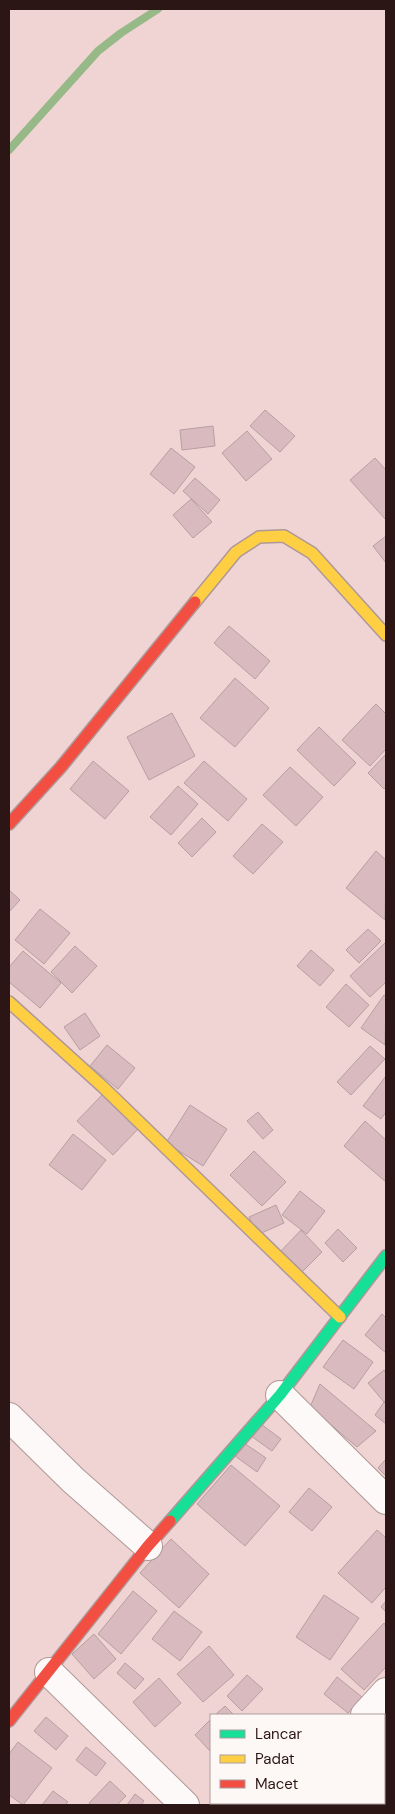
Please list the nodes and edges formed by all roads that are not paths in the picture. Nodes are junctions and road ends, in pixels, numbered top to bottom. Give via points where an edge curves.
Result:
1 (386, 636) edge
2 (9, 824) edge
3 (9, 1002) edge
4 (386, 1256) edge
5 (340, 1317) junction
6 (280, 1395) junction
7 (9, 1417) edge
8 (386, 1500) edge
9 (148, 1546) junction
10 (49, 1672) junction
11 (386, 1692) edge
12 (366, 1714) edge
13 (9, 1721) edge
14 (185, 1805) edge

1 - 2 street via 312,552 284,536 260,537 236,552 61,767
3 - 5 street via 103,1087
4 - 5 street
5 - 6 street
6 - 8 street
6 - 9 street
7 - 9 street via 73,1480
9 - 10 street
10 - 13 street
10 - 14 street
11 - 12 street

